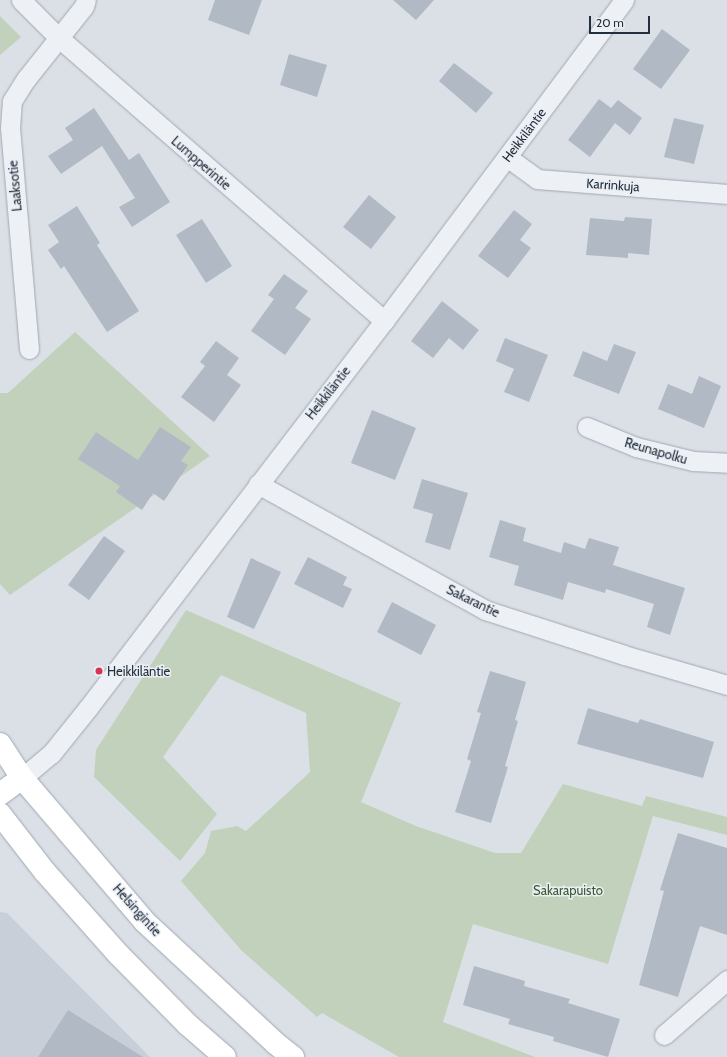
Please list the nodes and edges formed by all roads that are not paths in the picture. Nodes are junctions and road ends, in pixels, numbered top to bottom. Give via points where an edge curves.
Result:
1 (22, 0) edge
2 (86, 0) edge
3 (624, 0) edge
4 (59, 38) junction
5 (507, 157) junction
6 (727, 194) edge
7 (384, 321) junction
8 (29, 348) dead end
9 (587, 427) dead end
10 (727, 463) edge
11 (258, 484) junction
12 (727, 685) edge
13 (0, 744) edge
14 (22, 778) junction
15 (0, 794) edge
16 (0, 814) edge
17 (727, 980) edge
18 (664, 1035) dead end
19 (225, 1057) edge
20 (293, 1057) edge

1 - 4 street, Lumpperintie
2 - 4 street, Laaksotie
3 - 5 street, Heikkiläntie
4 - 7 street, Lumpperintie
4 - 8 street, Laaksotie via 12,101 10,128
5 - 6 street, Karrinkuja via 537,179
5 - 7 street, Heikkiläntie
7 - 11 street, Heikkiläntie
9 - 10 street, Reunapolku via 636,447 693,461
11 - 12 street, Sakarantie via 485,610
11 - 14 street, Heikkiläntie via 88,708 51,754
13 - 14 main road, Helsingintie
14 - 15 main road
14 - 20 main road, Helsingintie via 145,922
16 - 19 main road via 45,872 119,955 187,1024
17 - 18 street

